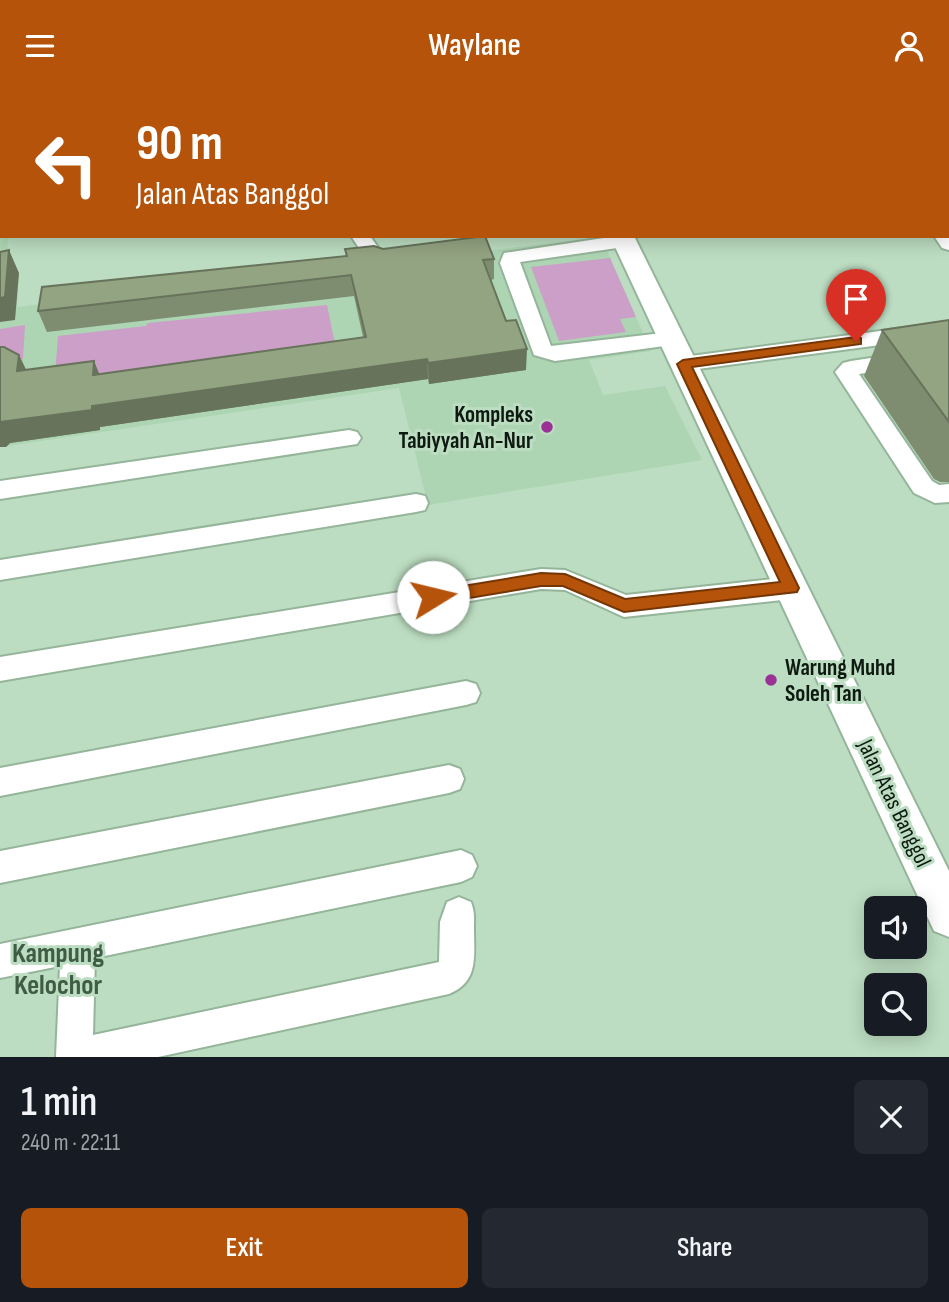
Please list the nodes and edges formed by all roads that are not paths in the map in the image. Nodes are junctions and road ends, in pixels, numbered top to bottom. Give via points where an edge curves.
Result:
1 (361, 238) edge
2 (572, 238) edge
3 (623, 238) edge
4 (495, 248) dead end
5 (415, 257) edge
6 (949, 329) edge
7 (831, 345) junction
8 (677, 351) junction
9 (949, 353) edge
10 (848, 368) junction
11 (349, 438) dead end
12 (0, 490) edge
13 (949, 493) edge
14 (416, 503) dead end
15 (0, 570) edge
16 (791, 588) junction
17 (0, 669) edge
18 (466, 693) dead end
19 (449, 779) dead end
20 (0, 782) edge
21 (461, 866) dead end
22 (0, 867) edge
23 (459, 914) dead end
24 (949, 916) edge
25 (78, 945) junction
26 (0, 961) edge
27 (74, 1057) edge

1 - 5 street via 376,259
2 - 4 street
3 - 8 main road, Jalan Atas Banggol
3 - 8 street via 511,257 542,350 551,355
6 - 7 street
7 - 8 street
7 - 10 street
8 - 16 main road, Jalan Atas Banggol
9 - 10 street
10 - 13 street via 847,374 923,487 935,494
11 - 12 street
14 - 15 street
16 - 17 street via 624,605 565,580 541,579
16 - 24 main road, Jalan Atas Banggol
18 - 20 street
19 - 22 street
21 - 25 street
23 - 27 street via 460,958 449,977
25 - 26 street
25 - 27 street

